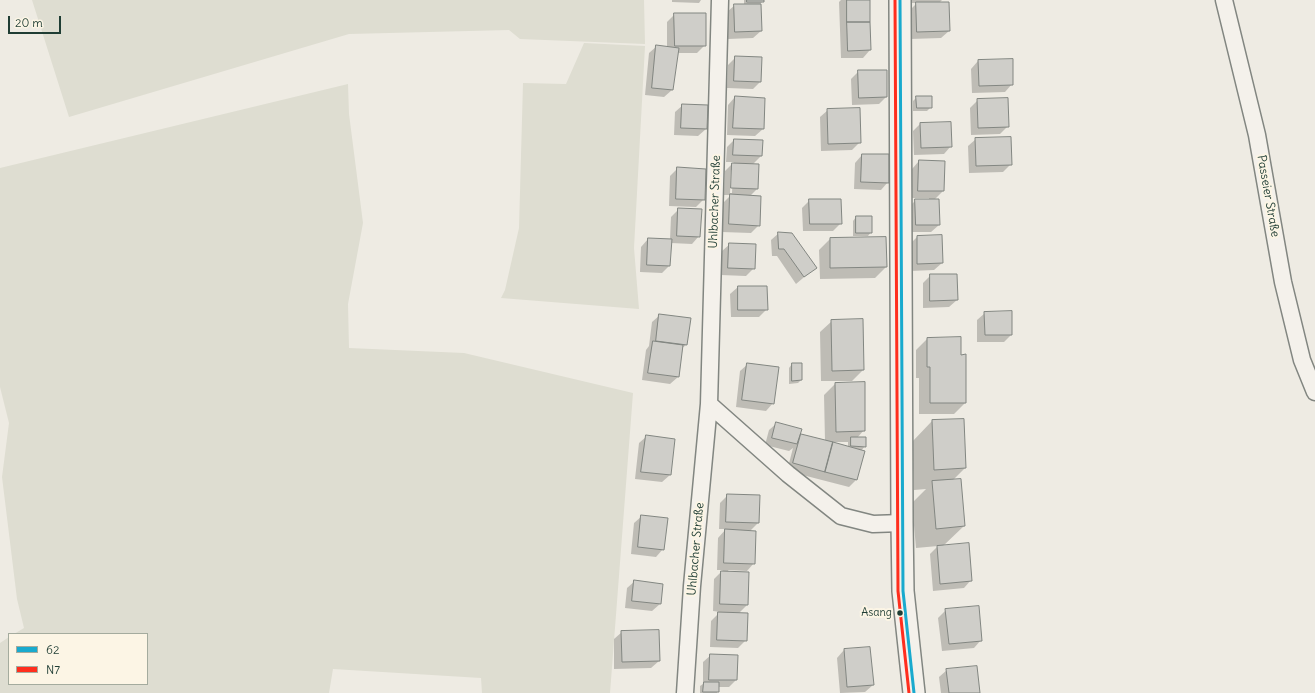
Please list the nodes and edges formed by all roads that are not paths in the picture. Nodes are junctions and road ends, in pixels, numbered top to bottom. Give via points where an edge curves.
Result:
1 (720, 0) edge
2 (900, 0) edge
3 (1224, 0) edge
4 (1315, 392) edge
5 (709, 404) junction
6 (902, 523) junction
7 (685, 693) edge
8 (914, 693) edge

1 - 5 street, Uhlbacher Straße
2 - 6 street
3 - 4 street, Passeier Straße via 1257,135 1283,282 1302,360
5 - 6 street via 788,474 841,516 873,524
5 - 7 street, Uhlbacher Straße
6 - 8 street via 903,591

